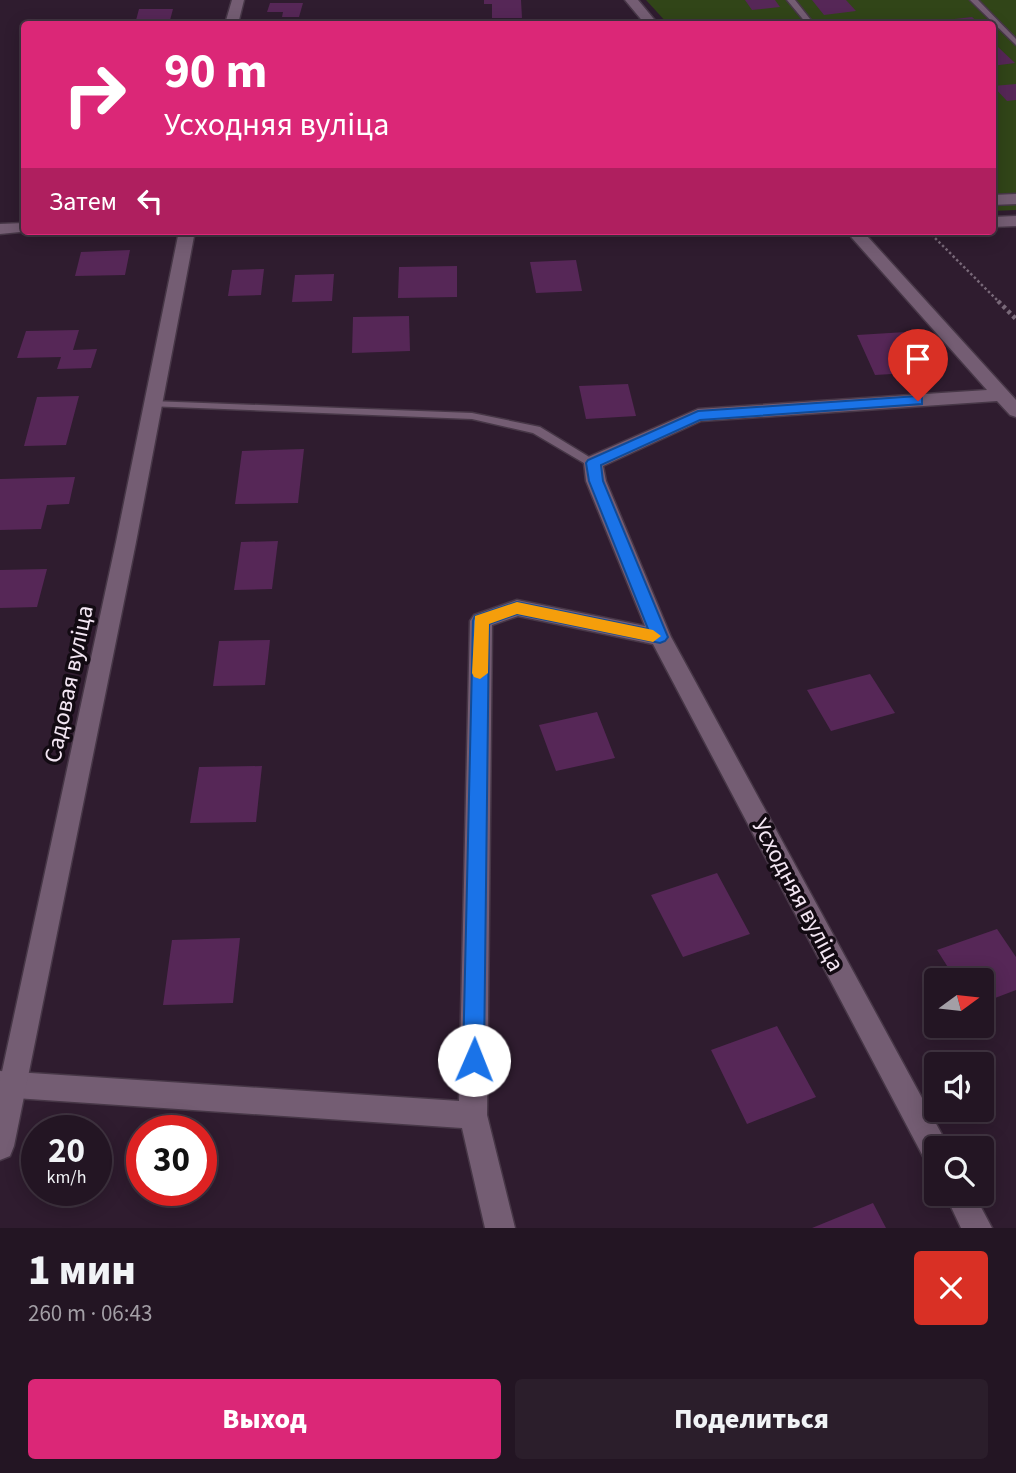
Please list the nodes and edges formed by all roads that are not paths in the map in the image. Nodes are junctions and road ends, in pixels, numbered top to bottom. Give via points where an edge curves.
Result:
1 (238, 0) edge
2 (631, 0) edge
3 (791, 0) edge
4 (974, 0) edge
5 (233, 21) edge
6 (649, 21) edge
7 (808, 21) edge
8 (995, 21) edge
9 (996, 23) edge
10 (1016, 43) edge
11 (1016, 199) edge
12 (996, 200) edge
13 (1016, 221) edge
14 (996, 222) edge
15 (21, 228) edge
16 (0, 229) edge
17 (186, 235) edge
18 (858, 235) edge
19 (1000, 395) junction
20 (151, 404) junction
21 (1016, 411) edge
22 (593, 463) junction
23 (660, 637) junction
24 (6, 1084) edge
25 (473, 1115) junction
26 (927, 1136) edge
27 (0, 1146) edge
28 (965, 1206) edge
29 (500, 1228) edge
30 (977, 1228) edge

1 - 5 street
2 - 6 street
3 - 7 lane
4 - 8 lane
9 - 10 lane
11 - 12 street
13 - 14 street
15 - 16 street
17 - 20 street, Садовая вуліца
18 - 19 street
19 - 21 street
19 - 22 street via 698,415
20 - 22 lane via 472,416 536,430
20 - 24 street, Садовая вуліца via 126,542
22 - 23 street, Усходняя вуліца via 596,481
23 - 25 street via 517,608 481,621
23 - 26 street, Усходняя вуліца
24 - 25 street
24 - 27 street, Садовая вуліца
25 - 29 street
28 - 30 street

